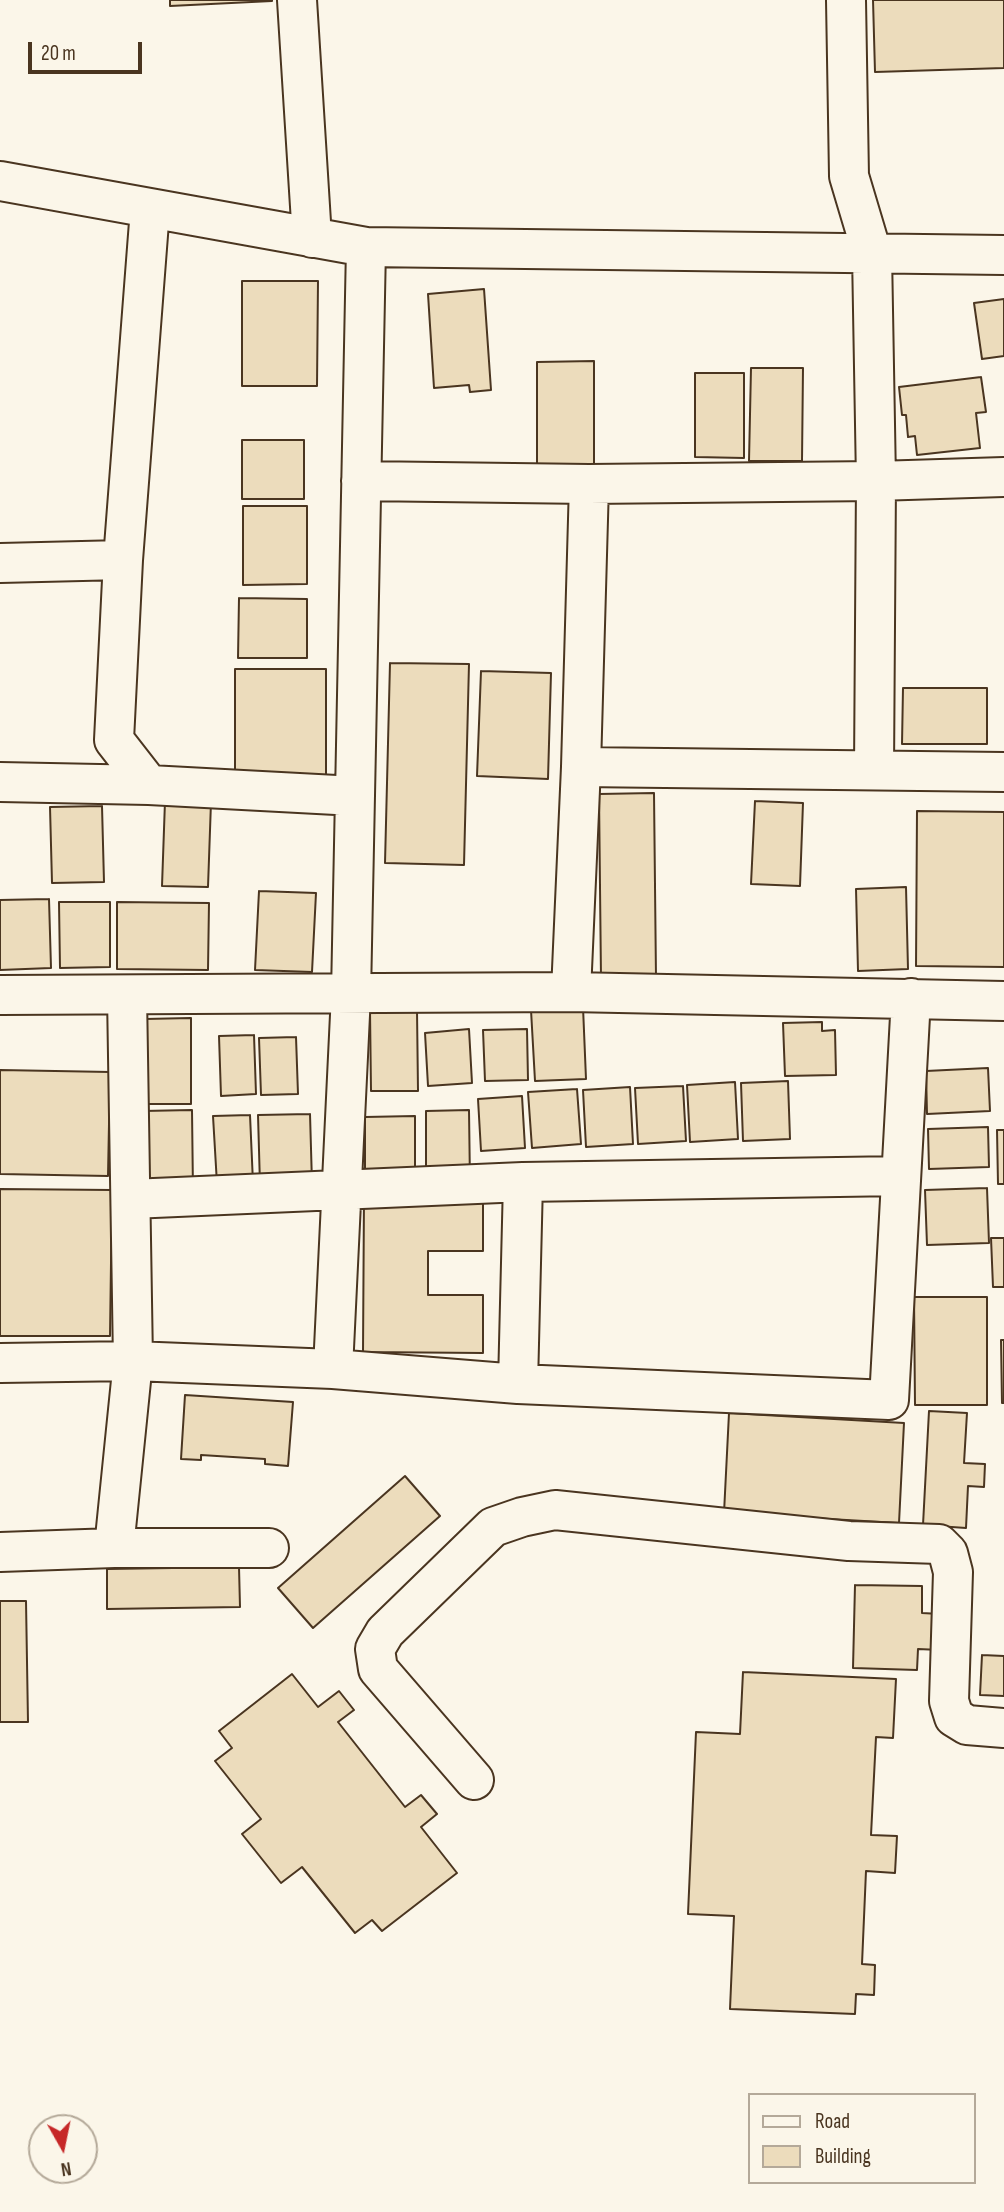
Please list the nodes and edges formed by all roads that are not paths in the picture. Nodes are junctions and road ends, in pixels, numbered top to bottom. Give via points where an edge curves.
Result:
1 (297, 0) edge
2 (846, 0) edge
3 (0, 181) edge
4 (150, 209) junction
5 (312, 238) junction
6 (366, 247) junction
7 (872, 253) junction
8 (1004, 255) edge
9 (1004, 477) edge
10 (361, 481) junction
11 (876, 481) junction
12 (589, 484) junction
13 (123, 560) junction
14 (0, 563) edge
15 (581, 767) junction
16 (874, 770) junction
17 (1004, 772) edge
18 (0, 782) edge
19 (149, 785) junction
20 (355, 796) junction
21 (571, 992) junction
22 (352, 994) junction
23 (0, 995) edge
24 (127, 995) junction
25 (911, 998) junction
26 (1004, 1001) edge
27 (901, 1176) junction
28 (523, 1182) junction
29 (342, 1191) junction
30 (131, 1199) junction
31 (133, 1361) junction
32 (0, 1363) edge
33 (334, 1369) junction
34 (518, 1384) junction
35 (114, 1548) junction
36 (270, 1548) dead end
37 (0, 1552) edge
38 (1004, 1728) edge
39 (474, 1780) dead end

1 - 5 street
2 - 7 street via 849,176
3 - 4 street
4 - 5 street
4 - 13 street
5 - 6 street
6 - 7 street
6 - 10 street
7 - 8 street
7 - 11 street
9 - 11 street
10 - 12 street
10 - 20 street
11 - 12 street
11 - 16 street
12 - 15 street
13 - 14 street
13 - 19 street via 114,740
15 - 16 street
15 - 21 street
16 - 17 street
18 - 19 street
19 - 20 street
20 - 22 street
21 - 22 street
21 - 25 street
22 - 24 street
22 - 29 street
23 - 24 street
24 - 30 street
25 - 26 street
25 - 27 street
27 - 28 street
27 - 34 street via 889,1400
28 - 29 street
28 - 34 street
29 - 30 street
29 - 33 street
30 - 31 street
31 - 32 street
31 - 33 street
31 - 35 street
33 - 34 street
35 - 36 street
35 - 37 street
38 - 39 street via 967,1725 954,1717 949,1701 953,1572 948,1553 939,1544 849,1541 555,1510 494,1527 385,1632 375,1648 378,1669

